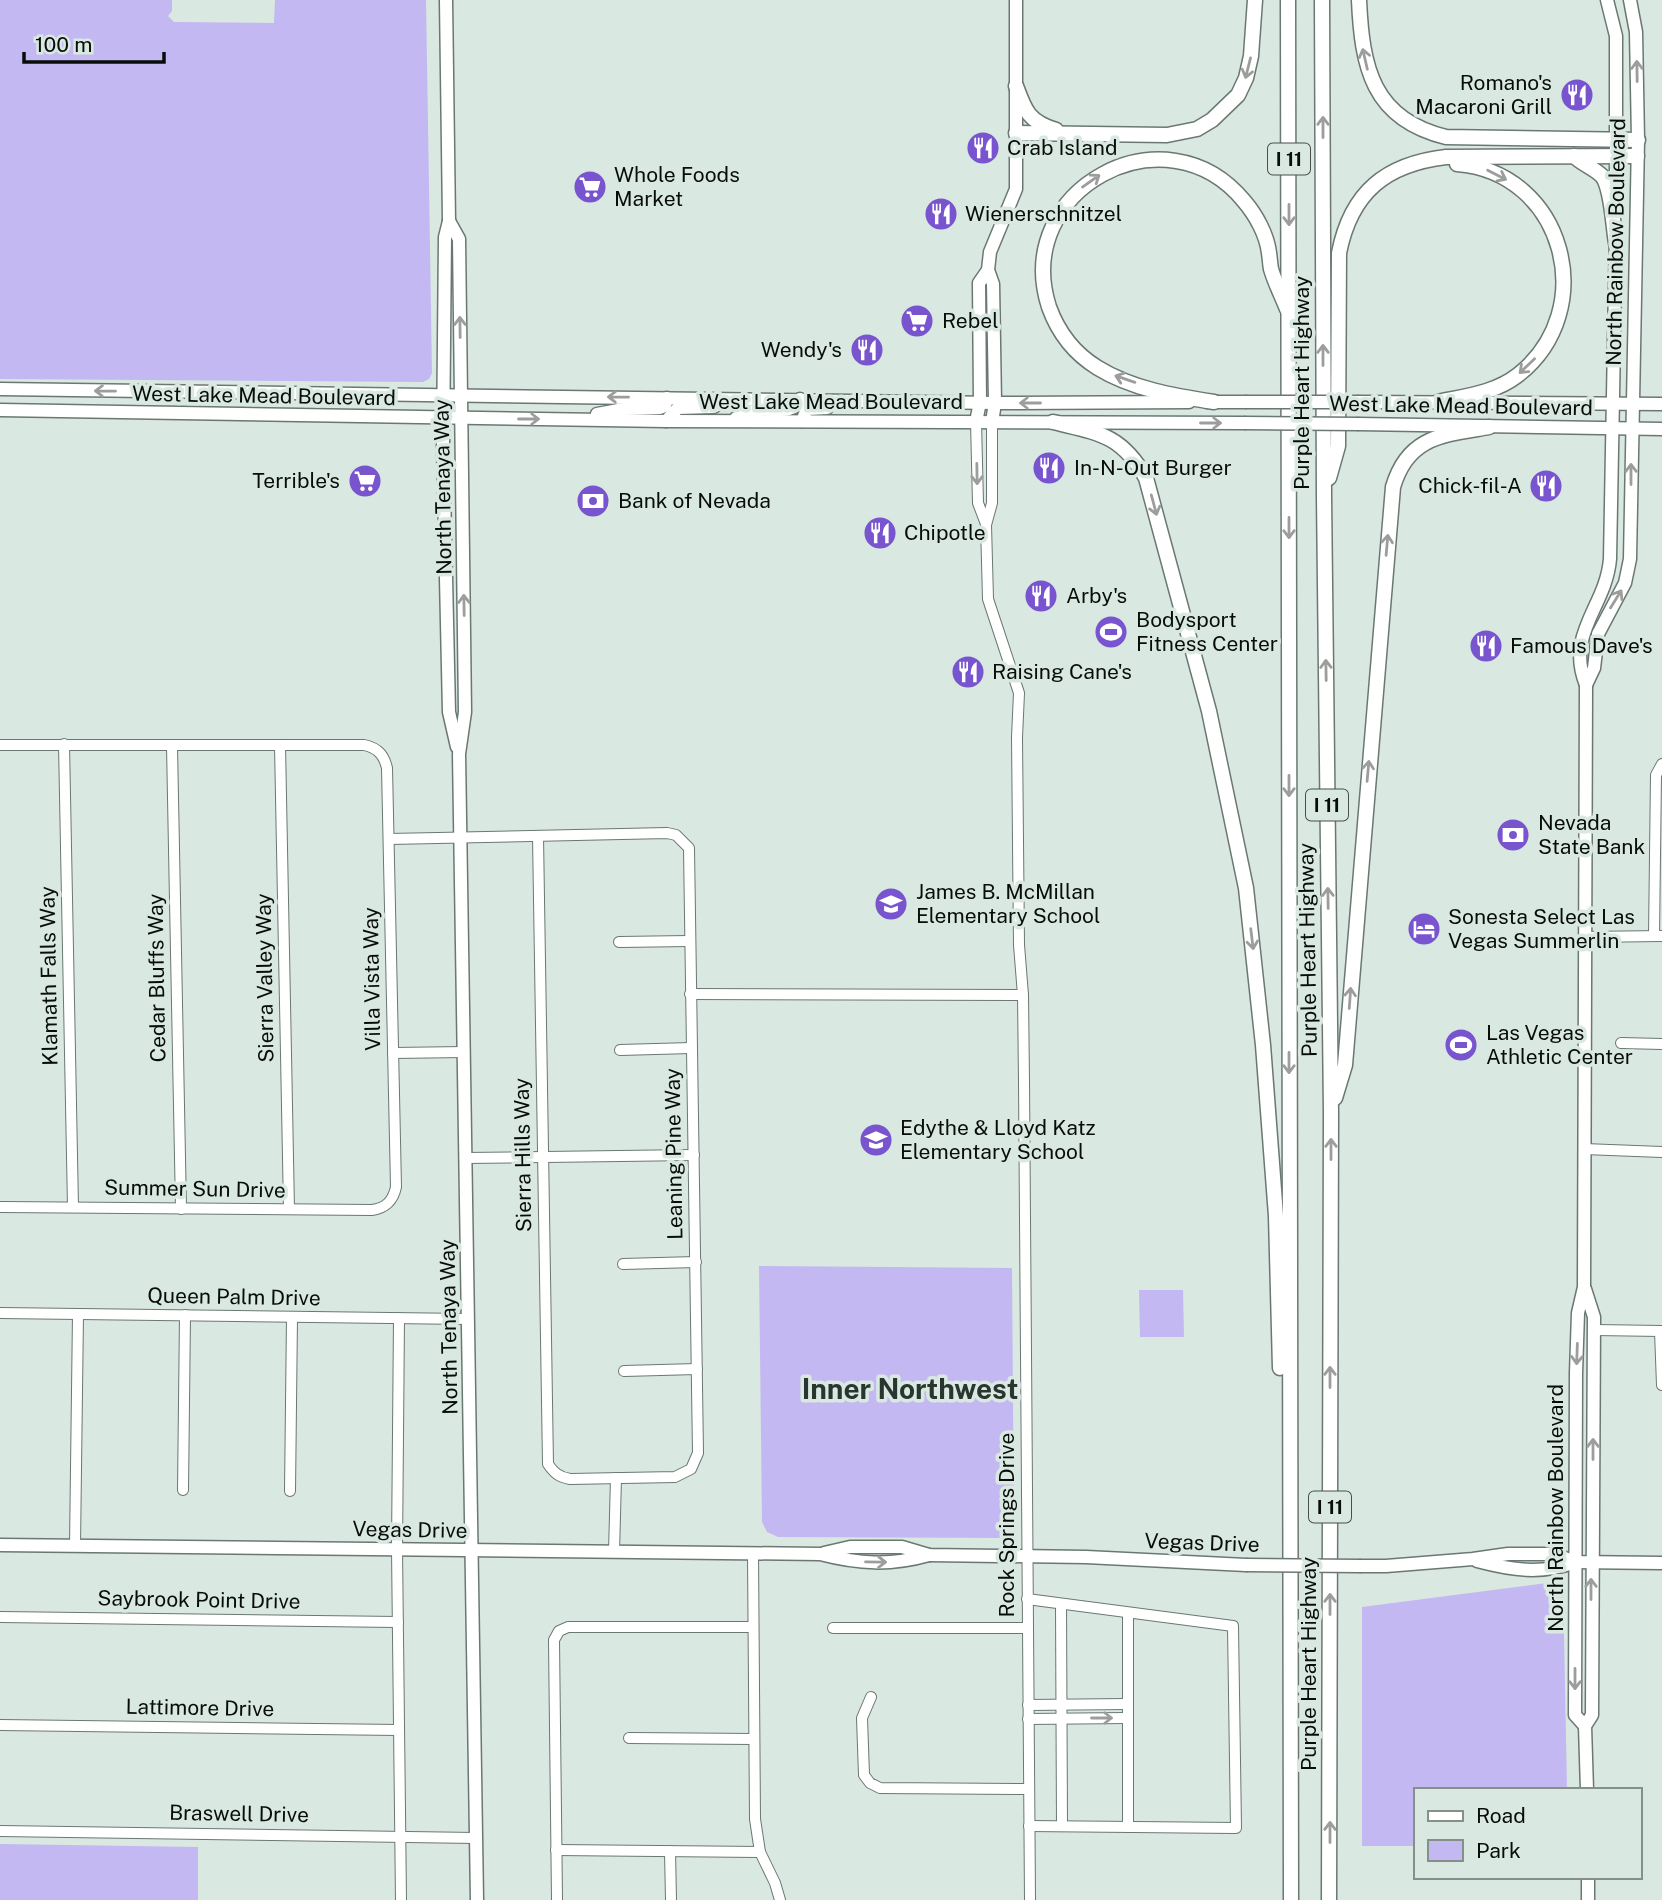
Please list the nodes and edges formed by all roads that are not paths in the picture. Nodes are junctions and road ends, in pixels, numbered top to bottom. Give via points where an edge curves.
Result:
1 (446, 0) edge
2 (1016, 0) edge
3 (1255, 0) edge
4 (1288, 0) edge
5 (1322, 0) edge
6 (1359, 0) edge
7 (1607, 0) edge
8 (1630, 0) edge
9 (1016, 86) junction
10 (1016, 133) junction
11 (1059, 133) junction
12 (1616, 138) junction
13 (1638, 140) junction
14 (1616, 155) junction
15 (1574, 156) junction
16 (1637, 156) junction
17 (449, 221) junction
18 (1341, 241) junction
19 (1616, 243) junction
20 (988, 270) junction
21 (1290, 317) junction
22 (0, 389) edge
23 (37, 390) junction
24 (223, 393) junction
25 (445, 395) junction
26 (461, 395) junction
27 (667, 398) junction
28 (0, 399) edge
29 (732, 399) junction
30 (800, 399) junction
31 (882, 400) junction
32 (980, 402) junction
33 (1214, 402) junction
34 (1438, 402) junction
35 (1612, 402) junction
36 (995, 403) junction
37 (1632, 403) junction
38 (1662, 404) edge
39 (0, 410) edge
40 (223, 413) junction
41 (444, 418) junction
42 (461, 418) junction
43 (572, 419) junction
44 (666, 421) junction
45 (729, 421) junction
46 (802, 421) junction
47 (976, 422) junction
48 (992, 422) junction
49 (1053, 422) junction
50 (1489, 427) junction
51 (1611, 427) junction
52 (1631, 428) junction
53 (1662, 429) edge
54 (1324, 496) junction
55 (986, 524) junction
56 (447, 606) junction
57 (464, 660) junction
58 (448, 675) junction
59 (1586, 685) junction
60 (465, 712) junction
61 (64, 744) junction
62 (0, 745) edge
63 (280, 745) junction
64 (172, 746) junction
65 (459, 754) junction
66 (1662, 765) edge
67 (538, 836) junction
68 (460, 837) junction
69 (389, 839) junction
70 (1658, 936) edge
71 (1584, 937) junction
72 (689, 941) junction
73 (619, 942) dead end
74 (690, 994) junction
75 (1023, 995) junction
76 (1620, 1043) dead end
77 (1662, 1044) edge
78 (691, 1048) junction
79 (620, 1050) dead end
80 (464, 1052) junction
81 (393, 1054) junction
82 (1331, 1113) junction
83 (1584, 1149) junction
84 (1662, 1152) edge
85 (694, 1155) junction
86 (466, 1158) junction
87 (542, 1158) junction
88 (388, 1205) joint
89 (0, 1207) edge
90 (73, 1207) junction
91 (181, 1209) junction
92 (289, 1209) junction
93 (696, 1262) junction
94 (623, 1264) dead end
95 (1584, 1287) junction
96 (0, 1313) edge
97 (78, 1314) junction
98 (185, 1315) junction
99 (292, 1317) junction
100 (398, 1318) junction
101 (468, 1319) junction
102 (1594, 1331) junction
103 (1661, 1331) edge
104 (697, 1369) junction
105 (624, 1371) dead end
106 (1662, 1385) edge
107 (1289, 1474) junction
108 (616, 1478) junction
109 (183, 1490) dead end
110 (290, 1491) dead end
111 (0, 1545) edge
112 (75, 1546) junction
113 (397, 1549) junction
114 (472, 1550) junction
115 (614, 1552) junction
116 (753, 1553) junction
117 (1027, 1556) junction
118 (1575, 1562) junction
119 (1592, 1562) junction
120 (1662, 1563) edge
121 (1027, 1599) junction
122 (1061, 1604) junction
123 (1128, 1613) junction
124 (0, 1617) edge
125 (398, 1622) junction
126 (753, 1627) junction
127 (833, 1628) dead end
128 (1027, 1628) junction
129 (871, 1697) dead end
130 (1062, 1704) junction
131 (1127, 1704) junction
132 (1028, 1705) junction
133 (1062, 1718) junction
134 (1127, 1718) junction
135 (1028, 1719) junction
136 (0, 1725) edge
137 (1585, 1726) junction
138 (399, 1730) junction
139 (629, 1738) dead end
140 (754, 1739) junction
141 (1587, 1788) edge
142 (1029, 1789) junction
143 (1030, 1826) junction
144 (1062, 1826) junction
145 (1128, 1827) junction
146 (0, 1831) edge
147 (400, 1836) junction
148 (477, 1838) junction
149 (556, 1850) junction
150 (670, 1851) junction
151 (760, 1852) junction
152 (1588, 1879) edge
153 (401, 1900) edge
154 (477, 1900) edge
155 (556, 1900) edge
156 (671, 1900) edge
157 (780, 1900) edge
158 (1030, 1900) edge
159 (1291, 1900) edge
160 (1329, 1900) edge
161 (1588, 1900) edge

1 - 17 main road, North Tenaya Way
2 - 9 main road, Rock Springs Drive
3 -> 11 highway via 1246,78 1238,95 1212,120 1178,135
4 -> 21 highway, Purple Heart Highway / I 11
54 -> 5 highway, Purple Heart Highway / I 11
12 -> 6 highway via 1446,137 1411,124 1380,95 1369,75
7 - 12 main road, North Rainbow Boulevard via 1616,36
13 -> 8 main road, North Rainbow Boulevard via 1636,32
9 - 10 main road, Rock Springs Drive
9 - 11 highway via 1032,119
10 - 11 highway
10 - 20 main road, Rock Springs Drive via 1016,189 990,253
12 - 13 highway
12 - 14 main road, North Rainbow Boulevard
13 - 16 main road, North Rainbow Boulevard
14 - 15 highway
14 - 16 highway
14 - 19 main road, North Rainbow Boulevard
15 - 18 highway via 1446,157 1403,166 1382,177 1363,197 1346,223
15 - 19 highway via 1602,176 1607,186
16 - 37 main road, North Rainbow Boulevard
17 - 25 main road, North Tenaya Way via 445,237
26 -> 17 main road, North Tenaya Way via 459,239
18 -> 34 highway via 1360,209 1381,187 1418,169 1444,164 1497,175 1525,194 1548,222 1561,253 1563,295 1558,318 1536,359 1500,386
18 - 54 highway via 1338,446
19 - 35 main road, North Rainbow Boulevard
20 - 32 main road, Rock Springs Drive via 979,283
20 - 36 main road, Rock Springs Drive via 993,284
33 -> 21 highway via 1172,396 1110,374 1067,340 1051,312 1044,268 1049,236 1072,198 1107,171 1138,161 1171,160 1213,174 1239,195 1258,222
21 -> 107 highway, Purple Heart Highway / I 11
22 - 23 main road, West Lake Mead Boulevard
24 -> 23 main road, West Lake Mead Boulevard
23 - 28 main road
24 - 25 main road, West Lake Mead Boulevard
24 - 40 main road
25 - 26 main road, West Lake Mead Boulevard
25 - 41 main road, North Tenaya Way
27 -> 26 main road, West Lake Mead Boulevard
26 - 42 main road, North Tenaya Way
27 - 29 main road, West Lake Mead Boulevard
27 - 43 main road via 660,408
29 - 30 main road, West Lake Mead Boulevard
29 - 44 main road via 713,407 677,408
30 - 31 main road, West Lake Mead Boulevard
30 - 45 main road via 791,409 760,410
31 - 32 main road, West Lake Mead Boulevard
31 - 46 main road via 852,408 807,409
32 - 36 main road, West Lake Mead Boulevard
32 - 47 main road, Rock Springs Drive
33 - 34 main road, West Lake Mead Boulevard, bridge
33 -> 36 main road, West Lake Mead Boulevard
34 - 35 main road, West Lake Mead Boulevard
35 - 37 main road, West Lake Mead Boulevard
35 - 51 main road, North Rainbow Boulevard
36 - 48 main road, Rock Springs Drive
37 - 38 main road, West Lake Mead Boulevard
37 - 52 main road, North Rainbow Boulevard
39 - 40 main road, West Lake Mead Boulevard
40 - 41 main road, West Lake Mead Boulevard
41 - 42 main road, West Lake Mead Boulevard
41 - 56 main road, North Tenaya Way
42 -> 43 main road, West Lake Mead Boulevard
57 -> 42 main road, North Tenaya Way
43 - 44 main road, West Lake Mead Boulevard
44 - 45 main road, West Lake Mead Boulevard
45 - 46 main road, West Lake Mead Boulevard
46 - 47 main road, West Lake Mead Boulevard
47 - 48 main road, West Lake Mead Boulevard
47 -> 55 street, Rock Springs Drive via 978,503
48 - 49 main road, West Lake Mead Boulevard
48 - 55 street, Rock Springs Drive via 992,503
49 -> 50 main road, West Lake Mead Boulevard, bridge
49 -> 107 highway via 1114,440 1141,470 1209,710 1240,855 1255,962 1276,1216 1278,1337
50 - 51 main road, West Lake Mead Boulevard
82 -> 50 highway via 1345,1065 1393,487 1402,464 1417,447 1438,436
51 - 52 main road, West Lake Mead Boulevard
51 - 59 main road, North Rainbow Boulevard via 1611,559 1605,586 1582,636 1579,668
52 - 53 main road, West Lake Mead Boulevard
59 -> 52 main road, North Rainbow Boulevard via 1594,668 1598,634 1629,570
82 -> 54 highway, Purple Heart Highway / I 11
55 - 75 street, Rock Springs Drive via 988,599 1019,693
56 - 57 main road via 457,656
56 - 58 main road, North Tenaya Way
57 - 60 main road, North Tenaya Way
58 - 60 main road via 455,678
58 - 65 main road, North Tenaya Way via 449,712
59 - 71 main road, North Rainbow Boulevard
60 - 65 main road, North Tenaya Way
61 - 62 street
61 - 64 street
61 - 90 street, Klamath Falls Way
63 - 64 street
63 - 69 street, Villa Vista Way via 364,745 380,752 387,768
63 - 92 street, Sierra Valley Way
64 - 91 street, Cedar Bluffs Way
65 - 68 main road, North Tenaya Way
66 - 70 street via 1656,775
67 - 68 street
67 - 72 street, Leaning Pine Way via 667,833 681,839 691,858
67 - 87 street, Sierra Hills Way
68 - 69 street
68 - 80 main road, North Tenaya Way
69 - 81 street, Villa Vista Way
70 - 71 street
71 - 83 main road, North Rainbow Boulevard
72 - 73 street
72 - 74 street, Leaning Pine Way
74 - 75 street
74 - 78 street, Leaning Pine Way
75 - 117 street, Rock Springs Drive
76 - 77 street
78 - 79 street
78 - 85 street, Leaning Pine Way
80 - 81 street
80 - 86 main road, North Tenaya Way
81 - 88 street, Villa Vista Way via 396,1186
160 -> 82 highway, Purple Heart Highway / I 11
83 - 84 street
83 - 95 main road, North Rainbow Boulevard
85 - 87 street
85 - 93 street, Leaning Pine Way
86 - 87 street
86 - 101 main road, North Tenaya Way
87 - 108 street, Sierra Hills Way via 548,1464 553,1472 570,1479
88 - 92 street, Summer Sun Drive via 372,1210
89 - 90 street, Summer Sun Drive
90 - 91 street, Summer Sun Drive
91 - 92 street, Summer Sun Drive
93 - 94 street
93 - 104 street, Leaning Pine Way
95 - 102 main road, North Rainbow Boulevard
95 -> 118 main road, North Rainbow Boulevard via 1578,1313
96 - 97 street, Queen Palm Drive
97 - 98 street, Queen Palm Drive
97 - 112 street
98 - 99 street, Queen Palm Drive
98 - 109 street
99 - 100 street, Queen Palm Drive
99 - 110 street
100 - 101 street, Queen Palm Drive
100 - 113 street
101 - 114 main road, North Tenaya Way
102 - 103 street
119 -> 102 main road, North Rainbow Boulevard
103 - 106 street
104 - 105 street
104 - 108 street, Leaning Pine Way via 698,1453 691,1469 675,1477
107 - 159 highway, Purple Heart Highway / I 11
108 - 115 street
111 - 112 main road, Vegas Drive
112 - 113 main road, Vegas Drive
113 - 114 main road, Vegas Drive
113 - 125 street
114 - 115 main road, Vegas Drive
114 - 148 main road, North Tenaya Way
115 - 116 main road, Vegas Drive
116 - 117 main road, Vegas Drive via 821,1554 850,1562 902,1562 929,1555
116 - 126 street
117 - 118 main road, Vegas Drive, bridge via 1360,1566 1472,1559 1507,1569 1555,1570
117 - 121 street, Rock Springs Drive
118 - 119 main road, Vegas Drive
118 -> 137 main road, North Rainbow Boulevard via 1575,1715
119 - 120 main road, Vegas Drive
137 -> 119 main road, North Rainbow Boulevard via 1592,1715
121 - 122 street
121 - 128 street, Rock Springs Drive
122 - 123 street
122 - 130 street
123 - 131 street
123 - 145 street via 1233,1626 1236,1828
124 - 125 street, Saybrook Point Drive
125 - 138 street
126 - 140 street
126 - 149 street via 569,1627 559,1632 554,1640
127 - 128 street
128 - 132 street, Rock Springs Drive
129 - 142 street via 862,1718 864,1775 870,1783 880,1788
130 - 131 street
130 - 132 street
130 - 133 street
131 - 134 street
132 - 135 street, Rock Springs Drive
133 -> 134 street
133 - 135 street
133 - 144 street
134 - 145 street
135 - 142 street, Rock Springs Drive
136 - 138 street, Lattimore Drive
137 - 141 main road, North Rainbow Boulevard
138 - 147 street
139 - 140 street
140 - 151 street
142 - 143 street, Rock Springs Drive
143 - 144 street
143 - 158 street, Rock Springs Drive
144 - 145 street
146 - 147 street, Braswell Drive
147 - 148 street, Braswell Drive
147 - 153 street
148 - 154 main road, North Tenaya Way
149 - 150 street
149 - 155 street
150 - 151 street
150 - 156 street
151 - 157 street
152 - 161 main road

